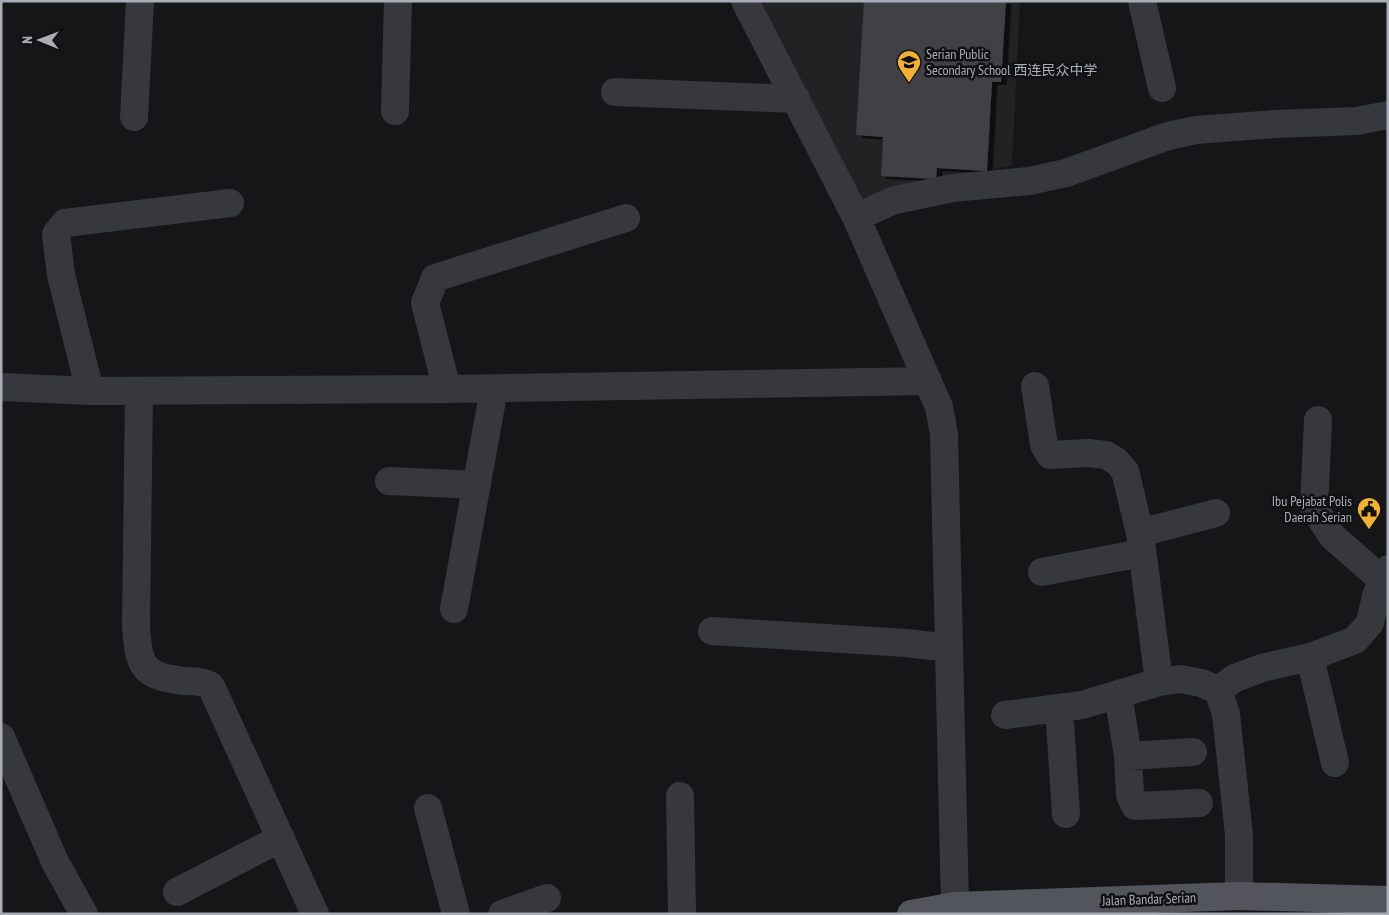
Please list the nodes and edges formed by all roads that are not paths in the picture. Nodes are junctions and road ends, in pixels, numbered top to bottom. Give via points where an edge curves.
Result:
1 (140, 1) edge
2 (398, 1) edge
3 (745, 1) edge
4 (1142, 1) edge
5 (1162, 88) dead end
6 (615, 92) dead end
7 (796, 99) junction
8 (394, 111) dead end
9 (1388, 115) edge
10 (134, 117) dead end
11 (230, 203) dead end
12 (856, 217) junction
13 (626, 218) dead end
14 (928, 382) junction
15 (1035, 386) dead end
16 (448, 389) junction
17 (494, 389) junction
18 (90, 391) junction
19 (139, 391) junction
20 (6, 392) edge
21 (1318, 420) dead end
22 (389, 481) dead end
23 (477, 485) junction
24 (1216, 513) dead end
25 (1140, 543) junction
26 (1042, 572) dead end
27 (1385, 575) edge
28 (454, 609) dead end
29 (712, 631) dead end
30 (949, 648) junction
31 (1310, 657) junction
32 (1159, 682) junction
33 (1218, 690) junction
34 (1118, 694) junction
35 (1059, 708) junction
36 (1005, 715) dead end
37 (1, 738) edge
38 (1193, 752) dead end
39 (1128, 756) junction
40 (1335, 763) dead end
41 (680, 796) dead end
42 (1199, 803) dead end
43 (428, 808) dead end
44 (1066, 814) dead end
45 (281, 838) junction
46 (177, 892) dead end
47 (1239, 896) junction
48 (547, 898) dead end
49 (1388, 900) edge
50 (955, 906) junction
51 (84, 914) edge
52 (315, 914) edge
53 (456, 914) edge
54 (502, 914) edge
55 (682, 914) edge
56 (911, 914) edge

1 - 10 street
2 - 8 street
3 - 7 street
4 - 5 street
6 - 7 street
7 - 12 street
9 - 12 street via 1356,122 1196,130 1168,136 1066,173 1029,182 952,188 895,200
11 - 18 street via 65,223 56,234 61,274
12 - 14 street
13 - 16 street via 435,278 425,303
14 - 17 street
14 - 30 street via 939,407 944,434
15 - 25 street via 1044,445 1050,455 1106,455 1125,472
16 - 17 street
16 - 19 street
17 - 23 street
18 - 19 street
18 - 20 street
19 - 45 street via 138,657 147,670 167,679 204,682 211,686
21 - 27 street via 1314,508 1332,536
22 - 23 street
23 - 28 street
24 - 25 street
25 - 26 street
25 - 32 street
27 - 31 street via 1370,623 1363,633 1355,640
29 - 30 street
30 - 50 street
31 - 33 street via 1262,668 1235,678
31 - 40 street
32 - 33 street via 1180,679
32 - 34 street
33 - 47 street via 1226,714 1239,835
34 - 35 street
34 - 39 street
35 - 36 street
35 - 44 street
37 - 51 street via 55,862
38 - 39 street
39 - 42 street via 1130,795 1136,806
41 - 55 street
43 - 53 street
45 - 46 street
45 - 52 street
47 - 49 main road, Jalan Bandar Serian
47 - 50 main road, Jalan Bandar Serian
48 - 54 street
50 - 56 main road, Jalan Bandar Serian

